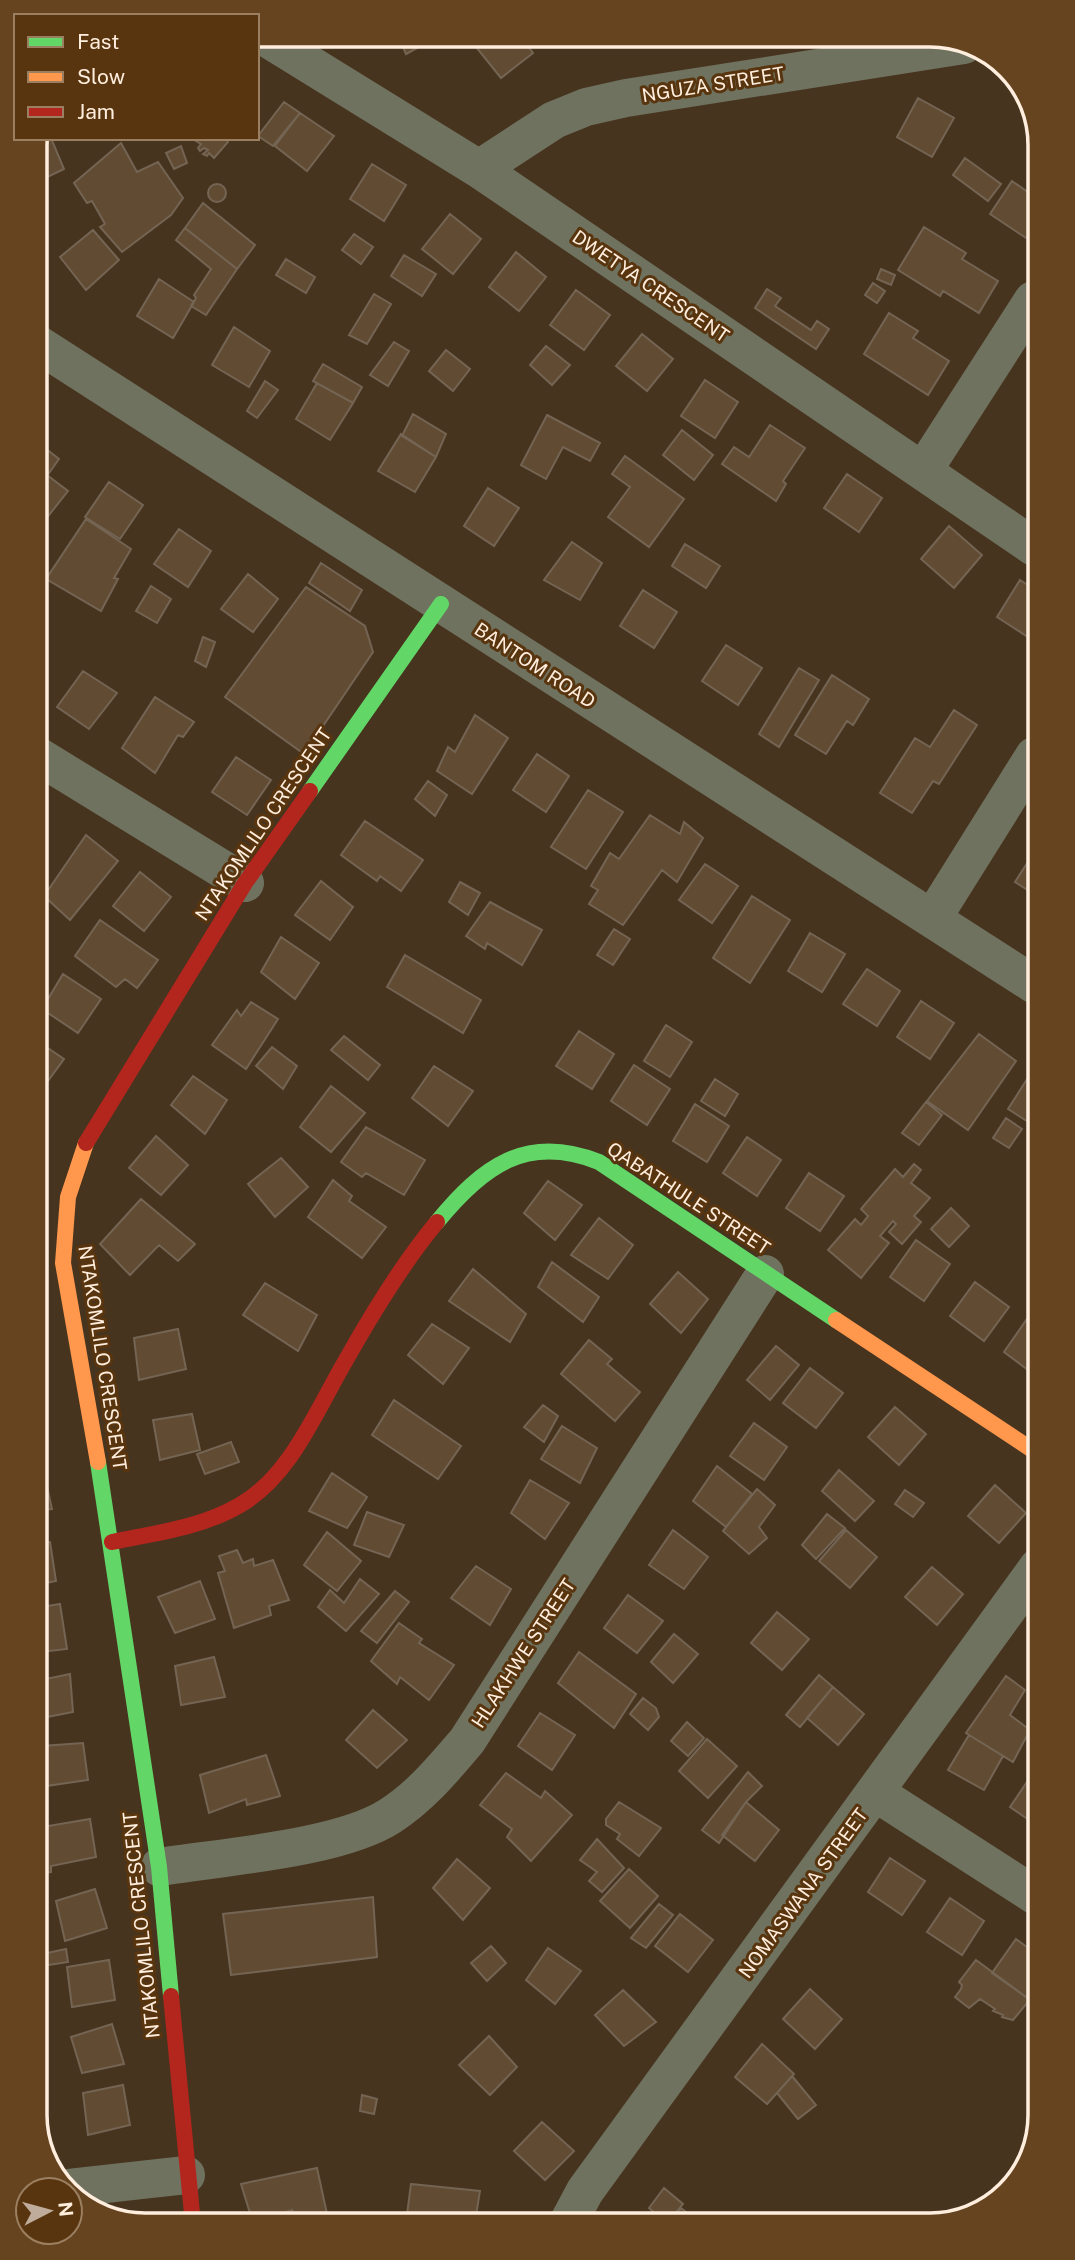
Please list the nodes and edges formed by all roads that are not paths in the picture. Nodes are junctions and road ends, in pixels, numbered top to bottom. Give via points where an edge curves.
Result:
1 (281, 47) edge
2 (944, 48) edge
3 (479, 169) junction
4 (1028, 306) edge
5 (47, 350) edge
6 (923, 471) junction
7 (1028, 543) edge
8 (441, 604) junction
9 (47, 762) edge
10 (1028, 766) edge
11 (245, 883) junction
12 (932, 919) junction
13 (1028, 981) edge
14 (765, 1274) junction
15 (1028, 1447) edge
16 (112, 1542) junction
17 (1028, 1581) edge
18 (876, 1793) junction
19 (159, 1867) junction
20 (1028, 1891) edge
21 (186, 2175) junction
22 (84, 2186) edge
23 (191, 2213) edge
24 (573, 2213) edge

1 - 3 street, DWETYA CRESCENT
2 - 3 street, NGUZA STREET via 586,107 554,120
3 - 6 street, DWETYA CRESCENT
4 - 6 street
5 - 8 street, BANTOM ROAD
6 - 7 street, DWETYA CRESCENT
8 - 11 street, NTAKOMLILO CRESCENT
8 - 12 street, BANTOM ROAD
9 - 11 street
10 - 12 street
11 - 16 street, NTAKOMLILO CRESCENT via 89,1134 71,1175 63,1216 63,1263
12 - 13 street, BANTOM ROAD
14 - 15 street, QABATHULE STREET
14 - 16 street, QABATHULE STREET via 599,1162 574,1151 534,1151 510,1158 461,1194 425,1237 295,1447 259,1493 210,1519
14 - 19 street, HLAKHWE STREET via 467,1741 425,1789 388,1817 347,1836
16 - 19 street, NTAKOMLILO CRESCENT
17 - 18 street, NOMASWANA STREET
18 - 20 street
18 - 24 street, NOMASWANA STREET via 584,2191
19 - 21 street, NTAKOMLILO CRESCENT
21 - 22 street
21 - 23 street, NTAKOMLILO CRESCENT

